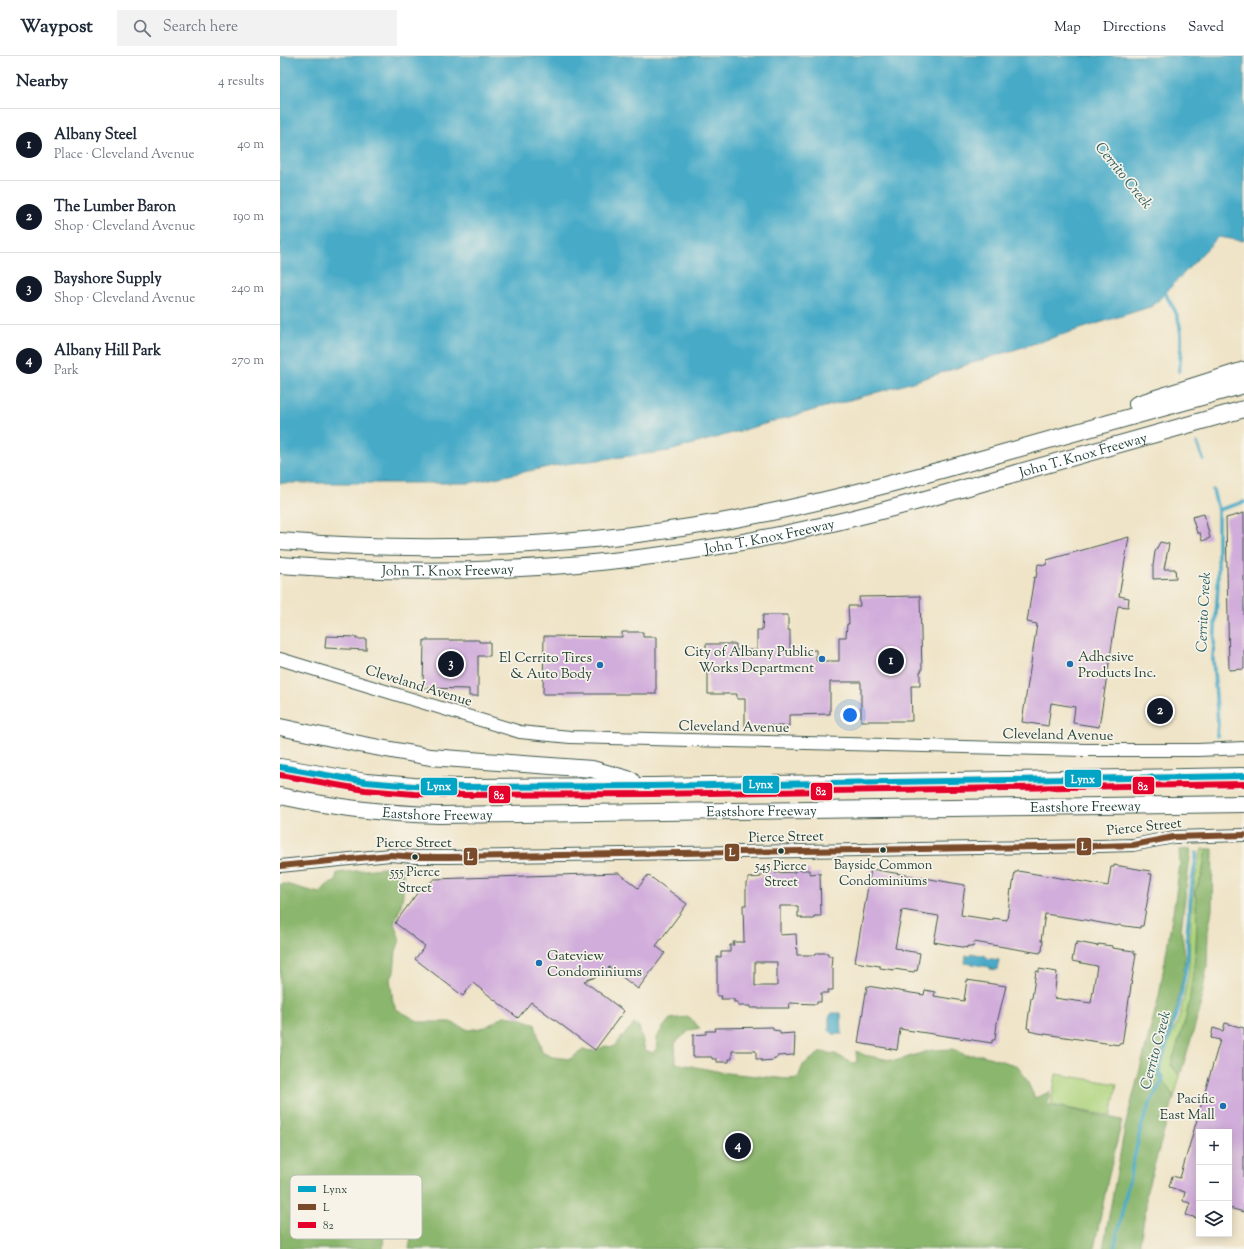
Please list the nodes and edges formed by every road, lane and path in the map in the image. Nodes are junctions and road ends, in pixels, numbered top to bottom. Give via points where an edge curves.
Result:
1 (1244, 370) edge
2 (1244, 385) edge
3 (1244, 409) edge
4 (1082, 430) junction
5 (280, 541) edge
6 (280, 565) edge
7 (280, 660) edge
8 (280, 727) edge
9 (1244, 748) edge
10 (280, 767) edge
11 (1244, 776) edge
12 (652, 786) junction
13 (280, 796) edge
14 (1244, 804) edge
15 (1244, 835) edge
16 (280, 866) edge

1 - 4 highway via 1096,417
2 - 4 highway, John T. Knox Freeway
3 - 6 highway, John T. Knox Freeway via 894,508 818,527 658,556 492,569 385,570
4 - 5 highway, John T. Knox Freeway via 829,499 752,516 660,530 574,540 472,546 379,546
7 - 9 street, Cleveland Avenue via 520,732 570,737 1085,750
8 - 12 highway via 430,757 592,769
10 - 12 highway, Eastshore Freeway via 342,779 414,786
11 - 12 highway, Eastshore Freeway
13 - 14 highway, Eastshore Freeway via 363,810 439,815
15 - 16 street, Pierce Street via 1174,837 1133,845 1099,846 431,858 390,855

